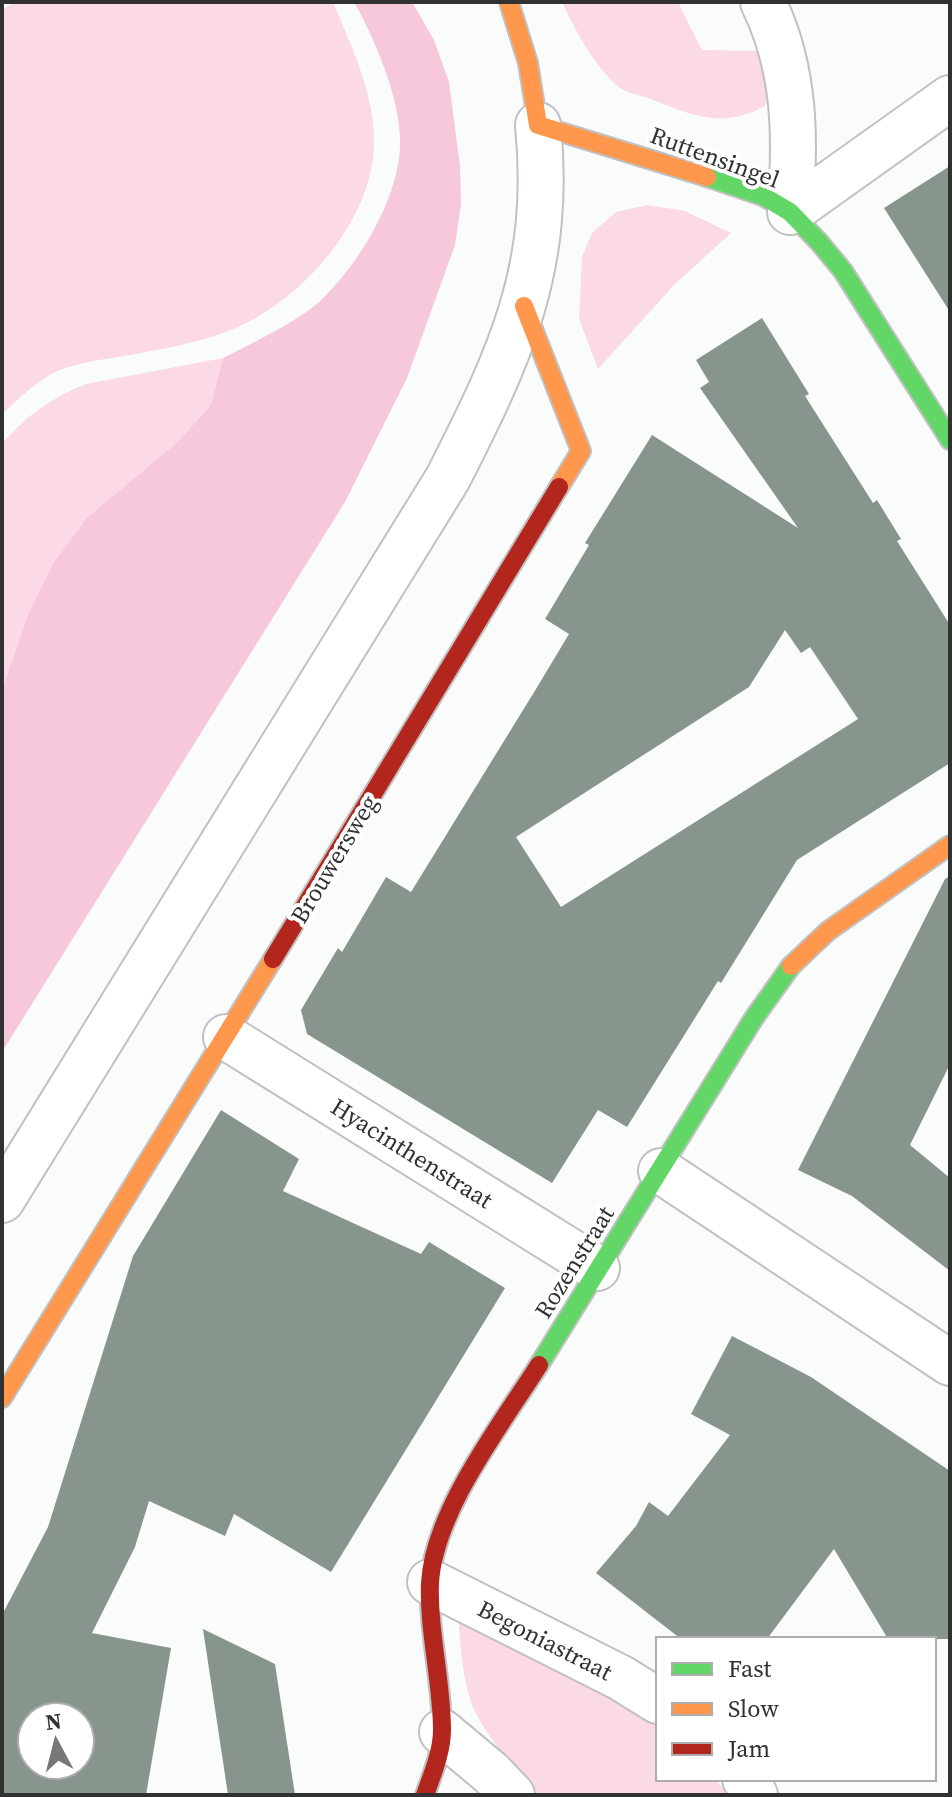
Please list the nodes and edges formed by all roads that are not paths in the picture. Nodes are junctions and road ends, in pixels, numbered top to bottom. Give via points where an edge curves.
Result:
1 (509, 2) edge
2 (763, 2) edge
3 (950, 98) edge
4 (538, 125) junction
5 (790, 212) junction
6 (524, 306) junction
7 (950, 440) edge
8 (950, 845) edge
9 (226, 1037) junction
10 (661, 1171) junction
11 (2, 1200) edge
12 (597, 1268) junction
13 (950, 1363) edge
14 (2, 1398) edge
15 (430, 1582) junction
16 (656, 1700) edge
17 (442, 1732) junction
18 (425, 1795) edge
19 (512, 1795) edge

1 - 4 street via 528,63
2 - 5 street via 785,58 791,100 795,151
3 - 5 street
4 - 5 street, Ruttensingel via 729,184
4 - 6 street via 540,228
5 - 7 street, Ruttensingel via 843,271
6 - 9 street, Brouwersweg via 581,451
6 - 11 street via 500,373 448,478
8 - 10 street, Rozenstraat via 828,931 791,966
9 - 12 street, Hyacinthenstraat
9 - 14 street, Brouwersweg
10 - 12 street, Rozenstraat
10 - 13 street
12 - 15 street, Rozenstraat via 461,1488 440,1538
15 - 16 street, Begoniastraat
15 - 17 street, Rozenstraat
17 - 18 street, Rozenstraat
17 - 19 street

